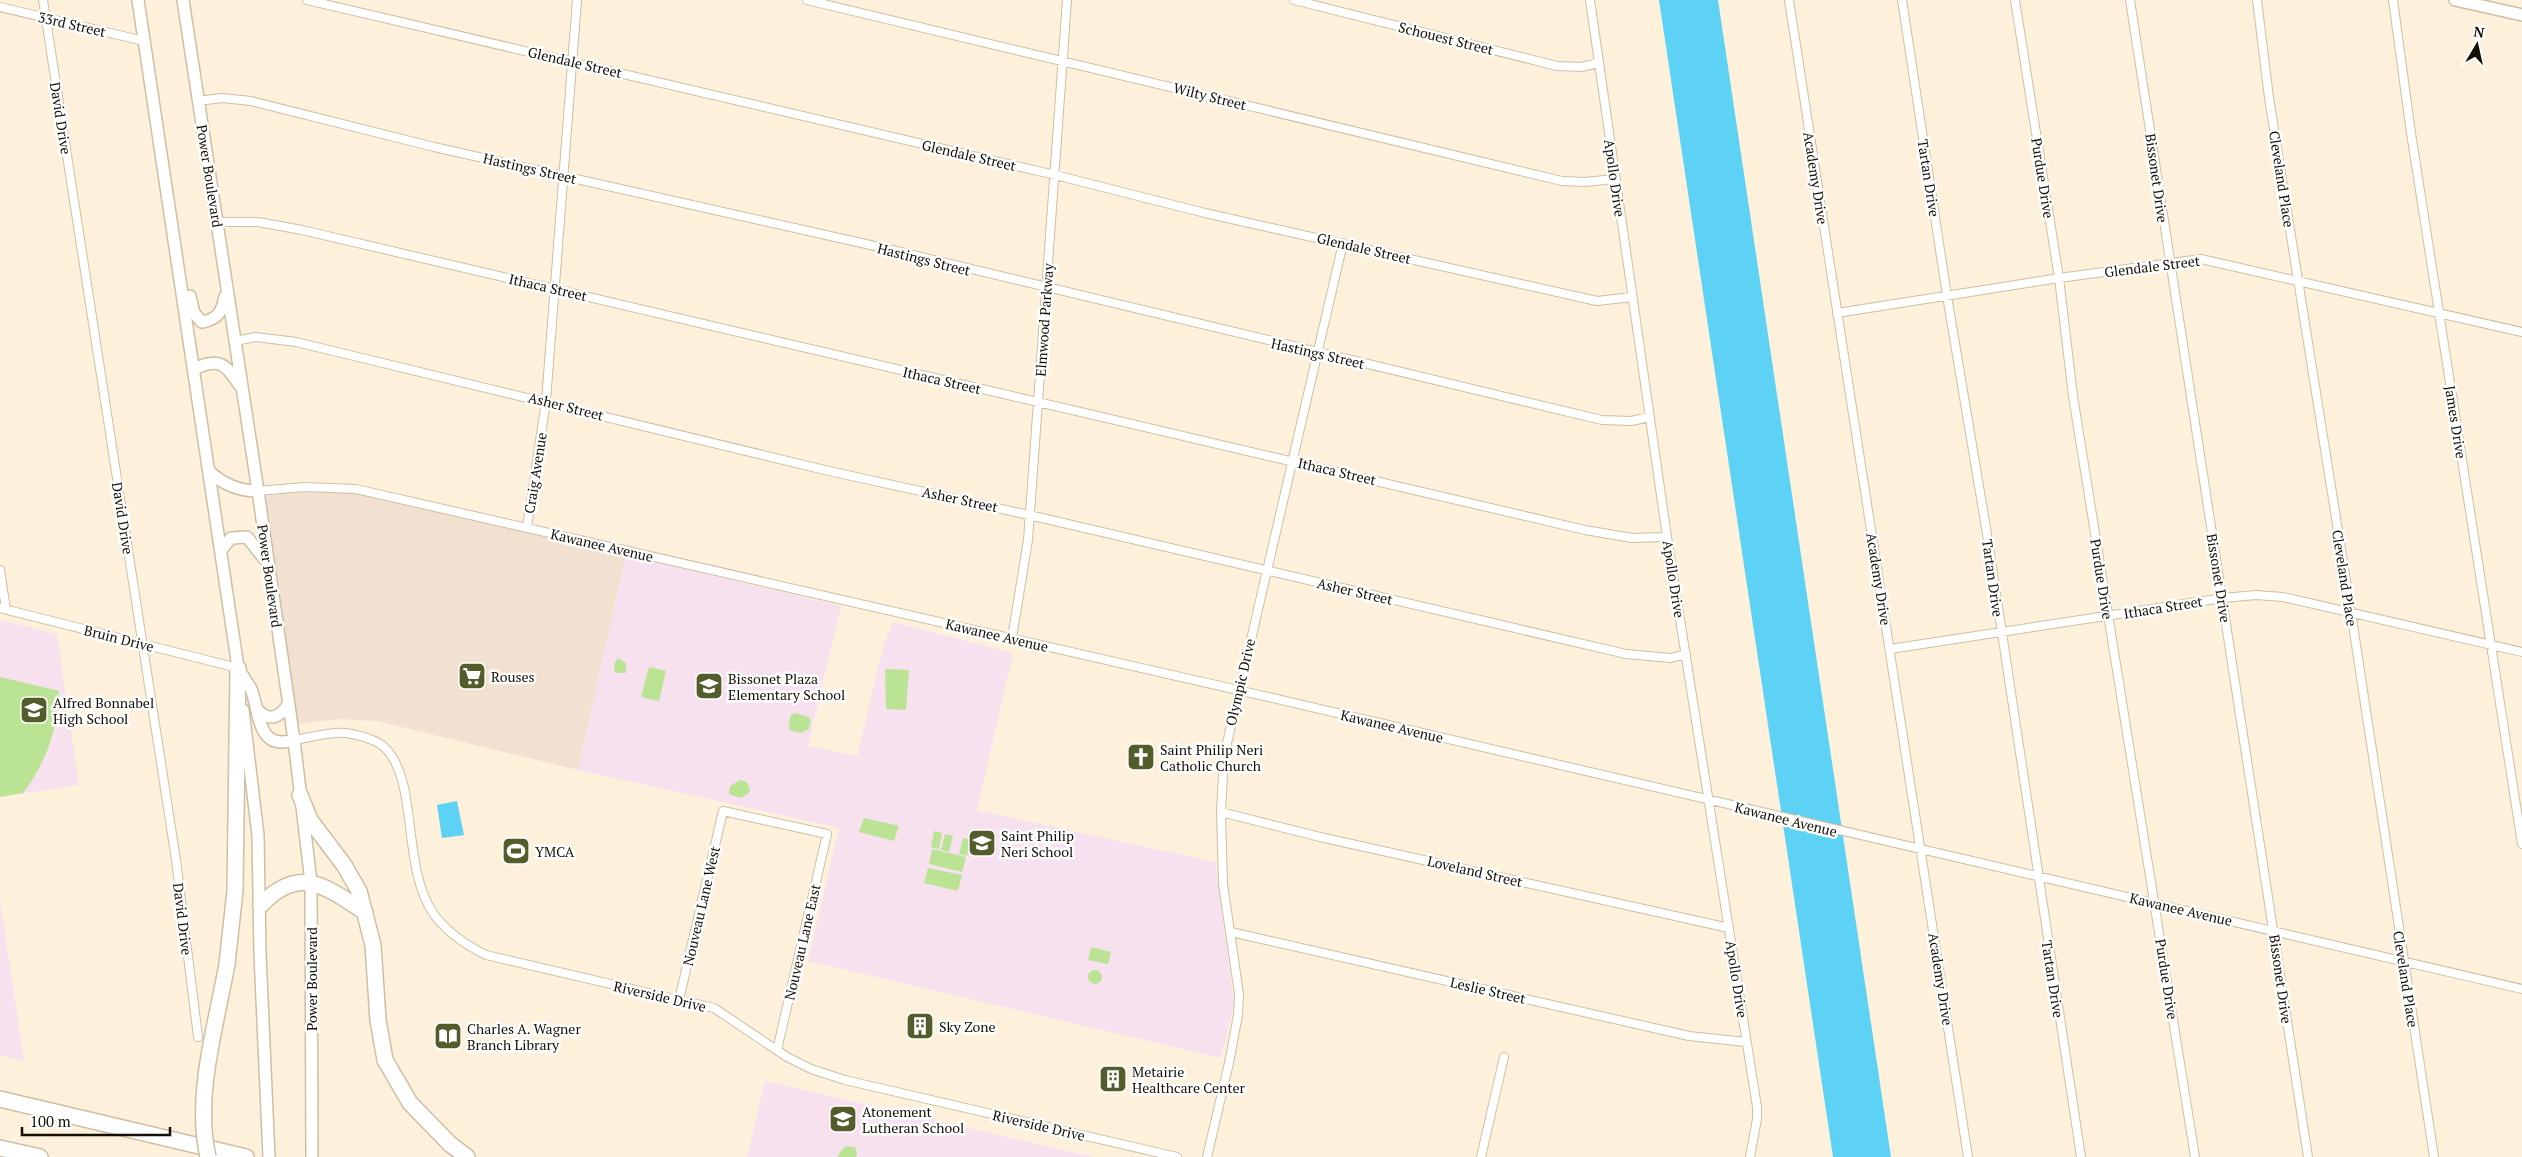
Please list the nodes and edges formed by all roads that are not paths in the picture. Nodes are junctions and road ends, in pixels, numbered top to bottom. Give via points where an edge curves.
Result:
1 (43, 0) edge
2 (138, 0) edge
3 (174, 0) edge
4 (182, 0) edge
5 (307, 0) edge
6 (577, 0) edge
7 (807, 0) edge
8 (1067, 0) edge
9 (1294, 0) edge
10 (1590, 0) edge
11 (1789, 0) edge
12 (1902, 0) edge
13 (2015, 0) edge
14 (2130, 0) edge
15 (2257, 0) edge
16 (2393, 0) edge
17 (2455, 0) edge
18 (0, 7) edge
19 (184, 15) junction
20 (2522, 15) edge
21 (46, 18) junction
22 (144, 41) junction
23 (1062, 60) junction
24 (572, 61) junction
25 (1599, 63) junction
26 (198, 102) junction
27 (1055, 175) junction
28 (564, 176) junction
29 (1615, 179) junction
30 (218, 222) junction
31 (1343, 243) junction
32 (2169, 262) junction
33 (2059, 278) junction
34 (2298, 281) junction
35 (181, 282) junction
36 (227, 287) junction
37 (556, 289) junction
38 (1047, 289) junction
39 (1946, 296) junction
40 (1632, 297) junction
41 (2439, 312) junction
42 (1837, 314) junction
43 (2522, 332) edge
44 (235, 341) junction
45 (1316, 353) junction
46 (194, 369) junction
47 (243, 390) junction
48 (546, 402) junction
49 (1038, 403) junction
50 (1650, 417) junction
51 (1292, 460) junction
52 (210, 472) junction
53 (258, 492) junction
54 (1030, 515) junction
55 (527, 527) junction
56 (1667, 537) junction
57 (222, 549) junction
58 (269, 564) junction
59 (0, 570) edge
60 (1266, 570) junction
61 (2222, 598) junction
62 (3, 608) edge
63 (2351, 612) junction
64 (2108, 616) junction
65 (2001, 632) junction
66 (1012, 638) junction
67 (142, 644) junction
68 (2492, 645) junction
69 (1890, 649) junction
70 (2522, 652) edge
71 (1686, 654) junction
72 (238, 668) junction
73 (1238, 690) junction
74 (288, 705) junction
75 (256, 708) junction
76 (294, 740) junction
77 (300, 794) junction
78 (1709, 800) junction
79 (723, 811) joint
80 (1221, 812) junction
81 (2522, 844) edge
82 (1922, 850) junction
83 (2038, 878) junction
84 (311, 882) junction
85 (2155, 904) junction
86 (261, 905) junction
87 (365, 912) junction
88 (1729, 928) junction
89 (2274, 931) junction
90 (1231, 932) junction
91 (2403, 960) junction
92 (2522, 989) edge
93 (679, 1000) junction
94 (198, 1037) dead end
95 (1746, 1042) junction
96 (777, 1050) junction
97 (1504, 1057) dead end
98 (0, 1099) edge
99 (0, 1148) edge
100 (40, 1157) edge
101 (208, 1157) edge
102 (246, 1157) edge
103 (269, 1157) edge
104 (312, 1157) edge
105 (467, 1157) edge
106 (1177, 1157) edge
107 (1207, 1157) edge
108 (1481, 1157) edge
109 (1750, 1157) edge
110 (1968, 1157) edge
111 (2081, 1157) edge
112 (2195, 1157) edge
113 (2308, 1157) edge
114 (2434, 1157) edge

1 - 21 street, David Drive
2 - 22 main road
3 - 19 main road
4 - 19 main road, Power Boulevard
5 - 24 street, Glendale Street
6 - 24 street, Craig Avenue
7 - 23 street, Wilty Street
8 - 23 street, Elmwood Parkway
9 - 25 street, Schouest Street via 1557,66 1581,67
10 - 25 street, Apollo Drive
11 - 42 street, Academy Drive
12 - 39 street, Tartan Drive
13 - 33 street, Purdue Drive
14 - 32 street, Bissonet Drive
15 - 34 street, Cleveland Place
16 - 41 street, James Drive
17 - 20 main road
18 - 21 street, 33rd Street
19 - 26 main road, Power Boulevard
21 - 22 street, 33rd Street
21 - 67 street, David Drive
22 - 35 main road
23 - 27 street, Elmwood Parkway
23 - 29 street, Wilty Street via 1562,181
24 - 27 street, Glendale Street
24 - 28 street, Craig Avenue
25 - 29 street, Apollo Drive
26 - 28 street, Hastings Street via 222,98 251,101
26 - 30 main road, Power Boulevard
27 - 31 street, Glendale Street via 1205,213
27 - 38 street, Elmwood Parkway
28 - 37 street, Craig Avenue
28 - 38 street, Hastings Street via 888,249
29 - 40 street, Apollo Drive
30 - 36 main road, Power Boulevard
30 - 37 street, Ithaca Street via 258,222 302,230
31 - 40 street, Glendale Street via 1597,301
31 - 45 street, Olympic Drive
32 - 33 street, Glendale Street
32 - 34 street, Glendale Street via 2214,261
32 - 61 street, Bissonet Drive
33 - 39 street, Glendale Street
33 - 64 street, Purdue Drive via 2073,396
34 - 41 street, Glendale Street
34 - 63 street, Cleveland Place
35 - 36 main road via 190,294 194,313 202,322 212,320 222,312
35 - 46 main road
36 - 44 main road, Power Boulevard
37 - 48 street, Craig Avenue
37 - 49 street, Ithaca Street
38 - 45 street, Hastings Street
38 - 49 street, Elmwood Parkway
39 - 42 street, Glendale Street
39 - 65 street, Tartan Drive
40 - 50 street, Apollo Drive
41 - 43 street, Glendale Street
41 - 68 street, James Drive
42 - 69 street, Academy Drive
44 - 47 main road, Power Boulevard
44 - 48 street, Asher Street via 256,337 296,342
45 - 50 street, Hastings Street via 1602,420 1632,421
45 - 51 street, Olympic Drive
46 - 47 main road via 208,363 220,364 230,370
46 - 52 main road
47 - 53 main road, Power Boulevard
48 - 54 street, Asher Street via 829,471
48 - 55 street, Craig Avenue
49 - 51 street, Ithaca Street
49 - 54 street, Elmwood Parkway
50 - 56 street, Apollo Drive
51 - 56 street, Ithaca Street via 1585,530 1632,538
51 - 60 street, Olympic Drive
52 - 53 main road via 221,483
52 - 57 main road
53 - 55 street, Kawanee Avenue via 304,487 356,489
53 - 58 main road, Power Boulevard
54 - 60 street, Asher Street
54 - 66 street, Elmwood Parkway
55 - 66 street, Kawanee Avenue
56 - 71 street, Apollo Drive
57 - 58 main road via 232,538 247,537
57 - 72 main road
58 - 74 main road, Power Boulevard
59 - 62 street
60 - 71 street, Asher Street via 1626,654 1671,658
60 - 73 street, Olympic Drive
61 - 63 street, Ithaca Street via 2283,598
61 - 64 street, Ithaca Street
61 - 89 street, Bissonet Drive
62 - 67 street, Bruin Drive
63 - 68 street, Ithaca Street
63 - 91 street, Cleveland Place
64 - 65 street, Ithaca Street
64 - 85 street, Purdue Drive
65 - 69 street, Ithaca Street
65 - 83 street, Tartan Drive
66 - 73 street, Kawanee Avenue
67 - 72 street, Bruin Drive
67 - 94 street, David Drive via 176,860
68 - 70 street, Ithaca Street
68 - 81 street, James Drive
69 - 82 street, Academy Drive
71 - 78 street, Apollo Drive
72 - 75 main road via 251,689
72 - 86 main road via 258,835
72 - 101 highway, bridge via 235,891 227,964 202,1107
73 - 78 street, Kawanee Avenue
73 - 80 street, Olympic Drive via 1224,756
74 - 75 main road via 282,714 273,718 266,717
74 - 76 main road, Power Boulevard
75 - 76 main road via 262,731 273,740
76 - 77 main road, Power Boulevard
76 - 93 street, Riverside Drive via 344,732 367,738 387,749 397,766 404,792 418,882 433,913 447,929 472,948 513,962
77 - 84 main road, Power Boulevard
77 - 87 highway via 310,820 359,891
78 - 82 street, Kawanee Avenue
78 - 88 street, Apollo Drive
79 - 93 street, Nouveau Lane West
79 - 96 street, Nouveau Lane East via 827,834
80 - 88 street, Loveland Street
80 - 90 street, Olympic Drive via 1224,884
82 - 83 street, Kawanee Avenue
82 - 110 street, Academy Drive
83 - 85 street, Kawanee Avenue
83 - 111 street, Tartan Drive
84 - 86 highway via 285,886 273,892
84 - 87 highway via 324,886
84 - 104 main road, Power Boulevard
85 - 89 street, Kawanee Avenue
85 - 112 street, Purdue Drive
86 - 103 main road via 260,954
87 - 105 highway via 373,944 378,1020 385,1060 410,1103
88 - 95 street, Apollo Drive
89 - 91 street, Kawanee Avenue
89 - 113 street, Bissonet Drive
90 - 95 street, Leslie Street via 1689,1036
90 - 107 street, Olympic Drive via 1239,994 1238,1015
91 - 92 street, Kawanee Avenue
91 - 114 street, Cleveland Place
93 - 96 street, Riverside Drive via 714,1008
95 - 109 street, Apollo Drive via 1757,1107
96 - 106 street, Riverside Drive via 811,1069 844,1080
97 - 108 street
98 - 102 highway
99 - 100 highway

